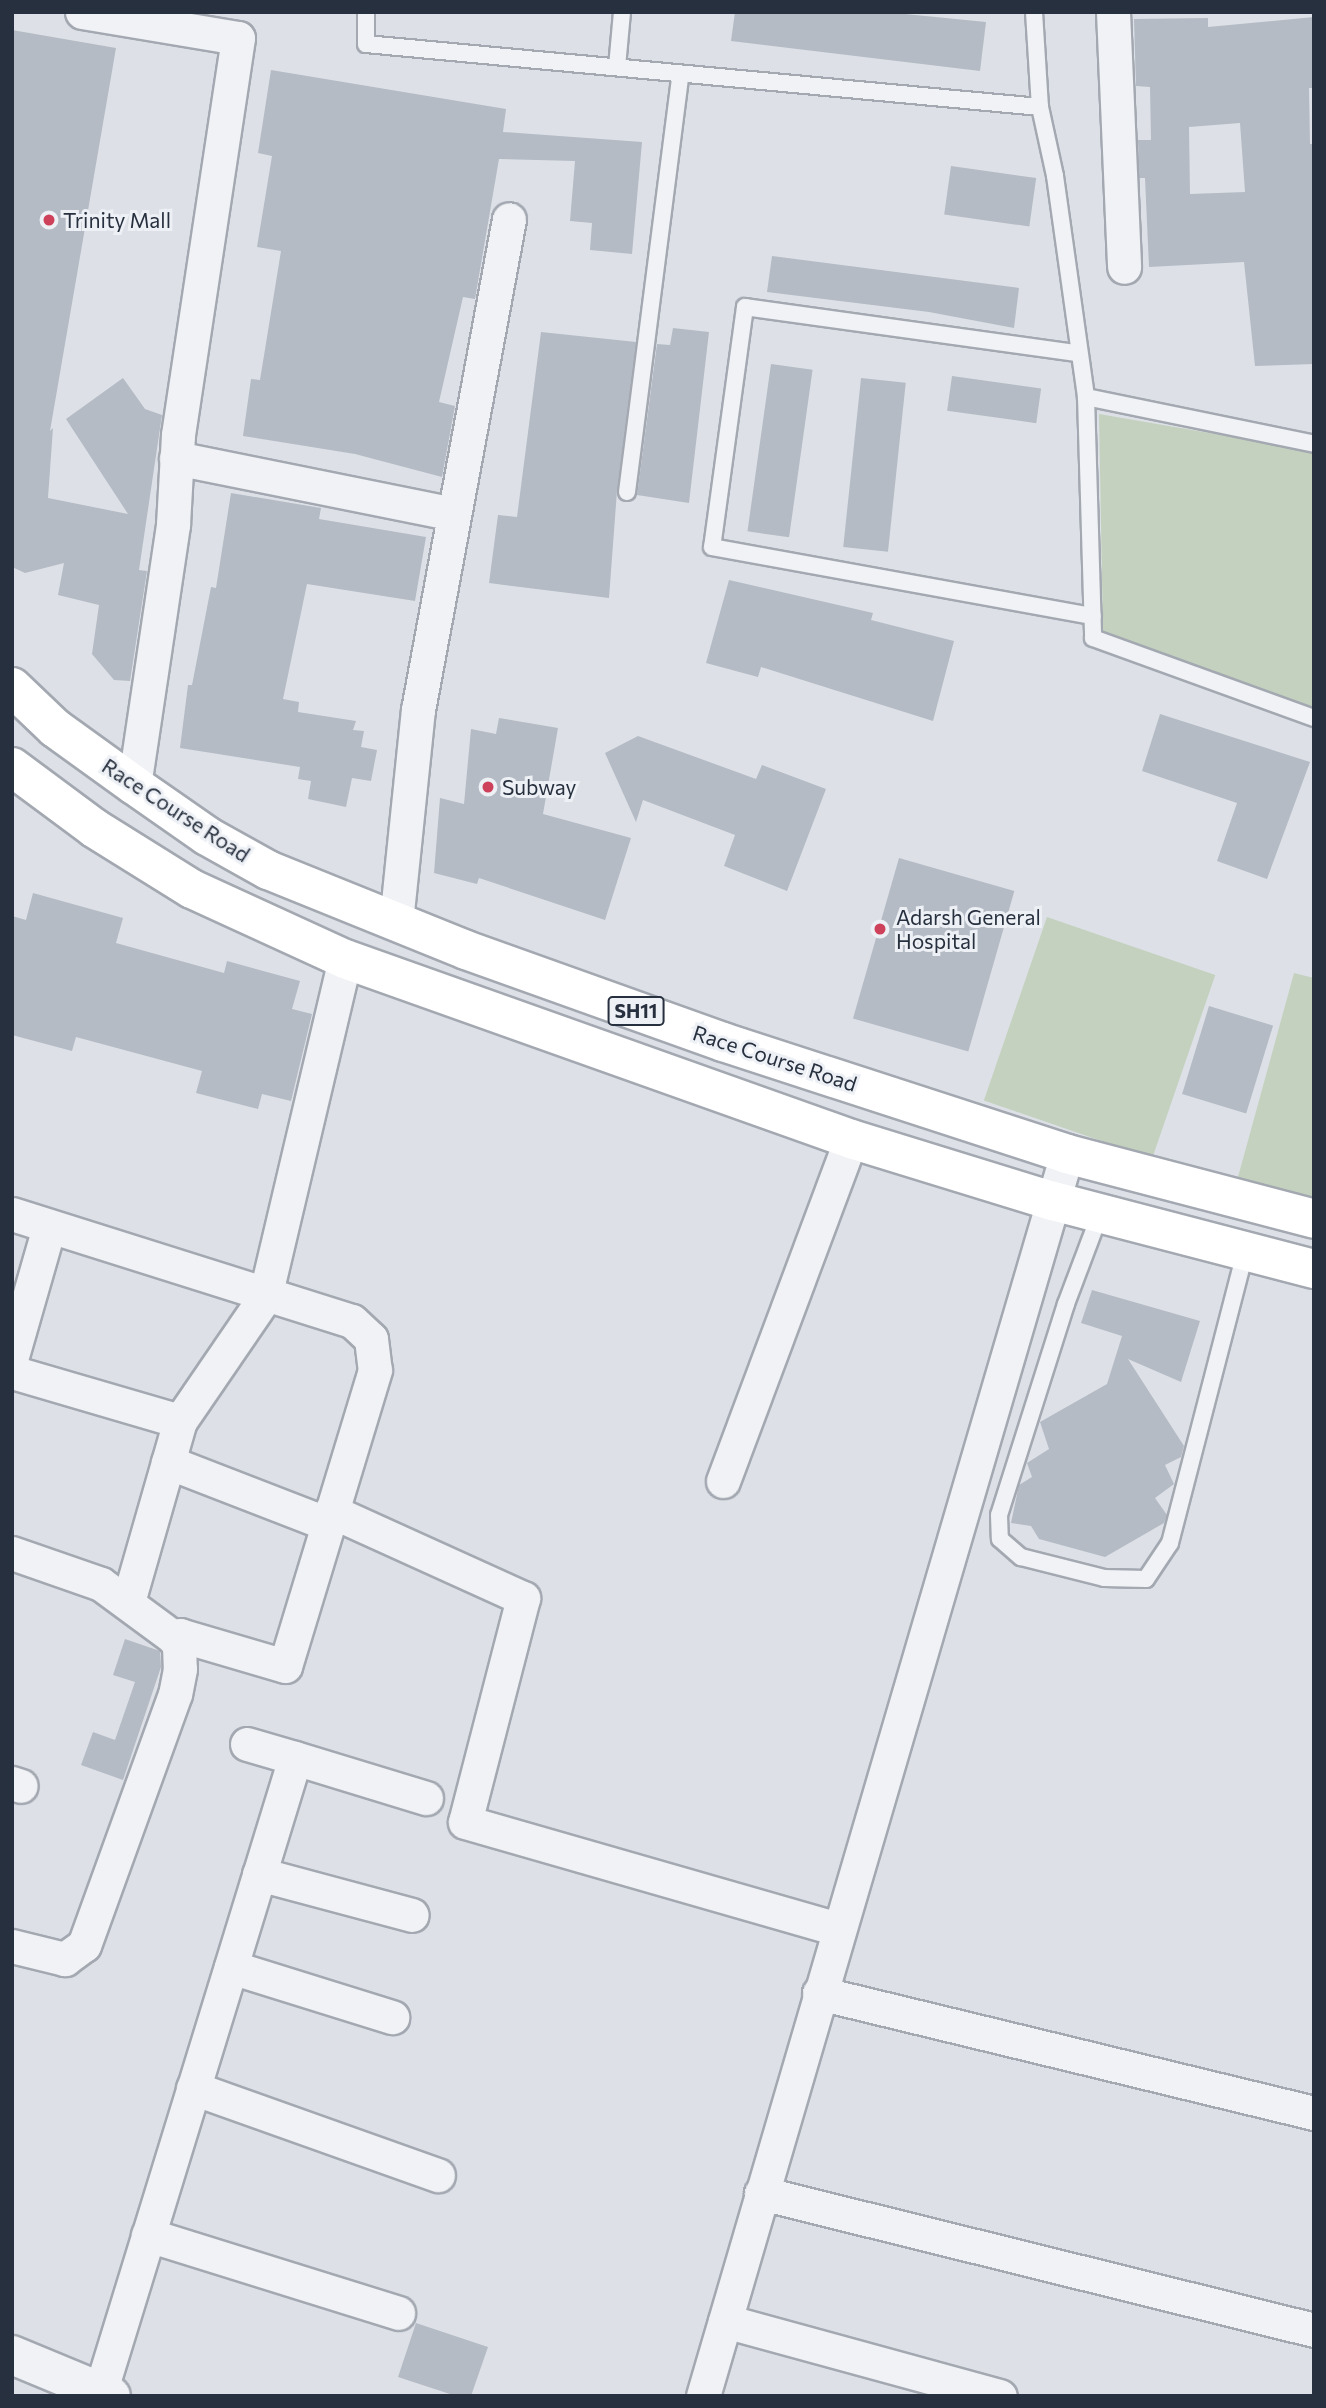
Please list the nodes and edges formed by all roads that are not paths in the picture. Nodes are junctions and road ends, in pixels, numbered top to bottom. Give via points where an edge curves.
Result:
1 (82, 12) edge
2 (366, 12) edge
3 (622, 12) edge
4 (1034, 12) edge
5 (1113, 12) edge
6 (163, 18) edge
7 (617, 67) junction
8 (681, 72) junction
9 (1040, 107) junction
10 (509, 219) dead end
11 (1124, 267) dead end
12 (1076, 353) junction
13 (1086, 397) junction
14 (1314, 444) edge
15 (176, 458) junction
16 (626, 492) dead end
17 (453, 514) junction
18 (1093, 616) junction
19 (12, 689) edge
20 (1314, 718) edge
21 (12, 767) edge
22 (134, 785) junction
23 (396, 922) junction
24 (345, 959) junction
25 (851, 1139) junction
26 (1067, 1154) junction
27 (1053, 1201) junction
28 (12, 1214) edge
29 (1100, 1214) junction
30 (1314, 1219) edge
31 (49, 1227) junction
32 (1245, 1253) junction
33 (1314, 1269) edge
34 (265, 1297) junction
35 (12, 1356) edge
36 (12, 1372) edge
37 (180, 1421) junction
38 (168, 1462) junction
39 (723, 1481) dead end
40 (330, 1518) junction
41 (12, 1553) edge
42 (128, 1602) junction
43 (173, 1637) junction
44 (247, 1744) dead end
45 (295, 1758) junction
46 (426, 1798) dead end
47 (259, 1874) junction
48 (412, 1916) dead end
49 (839, 1929) junction
50 (12, 1946) edge
51 (231, 1967) junction
52 (819, 1993) junction
53 (392, 2017) dead end
54 (193, 2088) junction
55 (1314, 2113) edge
56 (438, 2175) dead end
57 (761, 2193) junction
58 (148, 2235) junction
59 (398, 2313) dead end
60 (725, 2321) junction
61 (1314, 2330) edge
62 (12, 2355) edge
63 (103, 2394) edge
64 (703, 2396) edge
65 (1000, 2396) edge

1 - 6 street
2 - 7 lane via 366,44
3 - 7 lane
4 - 9 lane
5 - 11 street
6 - 15 street via 238,38
7 - 8 lane
8 - 9 lane
8 - 16 lane
9 - 12 lane via 1055,176
10 - 17 street
12 - 13 lane
12 - 18 lane via 745,307 712,547
13 - 14 lane
13 - 18 lane
15 - 17 street
15 - 22 street via 173,525
17 - 23 street via 418,710
18 - 20 lane via 1093,638
19 - 22 main road, Race Course Road / SH11 via 55,728
21 - 24 main road, SH11 via 94,828 192,889
22 - 23 main road, Race Course Road / SH11 via 207,836 268,870
23 - 26 main road, Race Course Road / SH11 via 723,1042
24 - 25 main road, SH11
24 - 34 street
25 - 27 main road, SH11
25 - 39 street
26 - 27 street
26 - 30 main road, Race Course Road / SH11
27 - 29 main road, SH11
27 - 49 street
28 - 31 street
29 - 32 main road, SH11
29 - 32 lane via 1057,1330 999,1515 1000,1539 1021,1557 1104,1578 1146,1579 1170,1543
31 - 34 street
31 - 35 street
32 - 33 main road, SH11
34 - 37 street
34 - 40 street via 352,1321 363,1328 374,1349 374,1370
36 - 37 street
37 - 38 street
38 - 40 street
38 - 42 street
40 - 43 street via 285,1666 180,1634
40 - 49 street via 523,1598 465,1822
41 - 42 street via 93,1581
42 - 43 street
43 - 50 street via 179,1645 180,1669 175,1694 84,1945 65,1959
44 - 45 street
45 - 46 street
45 - 47 street
47 - 48 street
47 - 51 street
49 - 52 street
51 - 53 street
51 - 54 street
52 - 55 street
52 - 57 street
54 - 56 street
54 - 58 street
57 - 60 street
57 - 61 street
58 - 59 street
58 - 63 street
60 - 64 street
60 - 65 street
62 - 63 street

